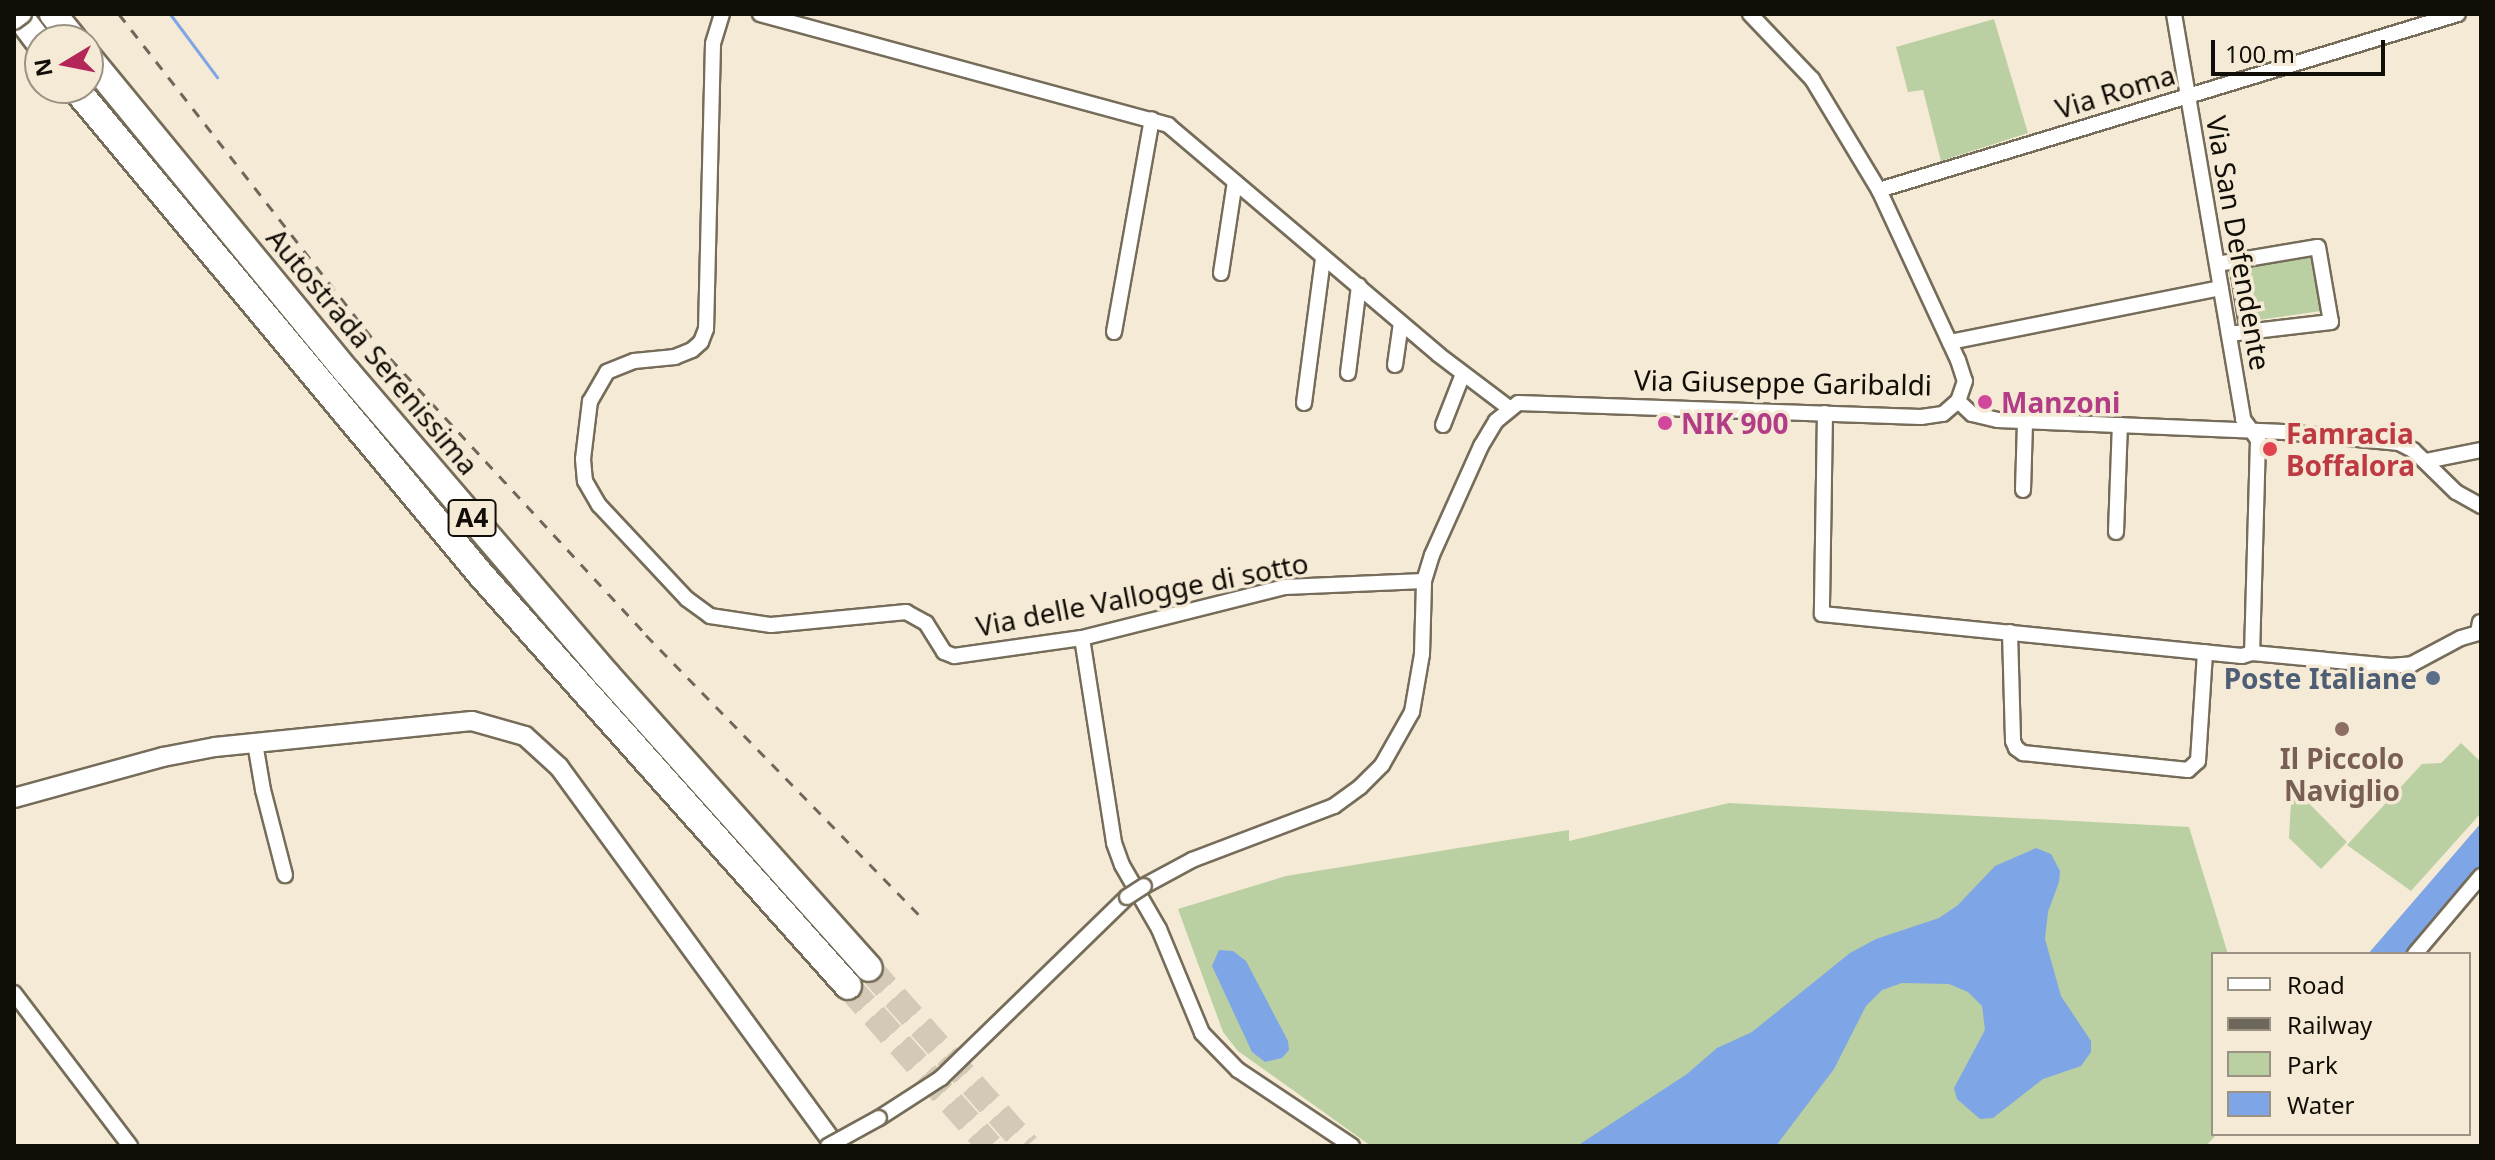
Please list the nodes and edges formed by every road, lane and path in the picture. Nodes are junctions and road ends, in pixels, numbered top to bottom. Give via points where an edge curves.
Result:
1 (20, 14) edge
2 (722, 14) edge
3 (760, 14) edge
4 (1750, 14) edge
5 (2174, 14) edge
6 (2458, 14) edge
7 (14, 20) edge
8 (104, 76) edge
9 (2186, 96) junction
10 (88, 104) edge
11 (1152, 119) junction
12 (1235, 182) junction
13 (1879, 190) junction
14 (1323, 258) junction
15 (2237, 261) junction
16 (2217, 264) junction
17 (1221, 273) dead end
18 (1359, 286) junction
19 (2221, 288) junction
20 (1401, 323) junction
21 (1114, 332) dead end
22 (2248, 332) junction
23 (2229, 334) junction
24 (1950, 342) junction
25 (1395, 365) dead end
26 (1348, 373) dead end
27 (1463, 374) junction
28 (1958, 401) junction
29 (1304, 403) dead end
30 (1509, 408) junction
31 (1825, 413) junction
32 (2025, 421) junction
33 (1443, 425) dead end
34 (2120, 425) junction
35 (2251, 431) junction
36 (2481, 450) edge
37 (2426, 461) junction
38 (2023, 490) dead end
39 (2481, 506) edge
40 (2116, 532) dead end
41 (1424, 581) junction
42 (2480, 622) edge
43 (2010, 632) junction
44 (1082, 638) junction
45 (2205, 652) junction
46 (2252, 653) junction
47 (255, 743) junction
48 (14, 798) edge
49 (285, 875) dead end
50 (2481, 876) edge
51 (2417, 952) edge
52 (869, 968) tunnel mouth
53 (848, 986) tunnel mouth
54 (14, 993) edge
55 (130, 1146) edge
56 (828, 1146) edge
57 (835, 1146) edge
58 (1352, 1146) edge

1 - 7 street, bridge
2 - 44 street, Via delle Vallogge di sotto via 711,72 706,329 692,350 619,365 598,383 590,401 583,459 590,492 687,599 710,616 771,625 906,612 926,623 944,652 954,656
3 - 11 street
4 - 13 street via 1812,79
5 - 9 street, Via San Defendente
6 - 9 street, Via Roma
8 - 52 highway, Autostrada Serenissima / A4 via 357,384
9 - 13 street, Via Roma
9 - 16 street, Via San Defendente
10 - 53 highway, A4 via 472,565
11 - 12 street via 1168,125
11 - 21 street
12 - 14 street
12 - 17 street
13 - 24 street
14 - 18 street
14 - 29 street
15 - 16 street
15 - 22 street
15 - 22 street via 2318,247 2331,322
16 - 19 street, Via San Defendente
18 - 20 street
18 - 26 street
19 - 23 street, Via San Defendente
19 - 24 street
20 - 25 street
20 - 27 street
22 - 23 street
23 - 35 street, Via San Defendente via 2243,419
24 - 28 street via 1965,381
27 - 30 street
27 - 33 street
28 - 31 street, Via Giuseppe Garibaldi via 1943,414 1921,417
28 - 32 street, Via Giuseppe Garibaldi via 1972,414
30 - 31 street, Via Giuseppe Garibaldi via 1535,401
30 - 41 street via 1475,458
31 - 43 street via 1822,614
32 - 34 street, Via Giuseppe Garibaldi
32 - 38 street
34 - 35 street, Via Giuseppe Garibaldi
34 - 40 street
35 - 37 street, Via Giuseppe Garibaldi via 2399,443
35 - 46 street, Via San Defendente via 2258,440
36 - 37 street
37 - 39 street, Via Giuseppe Garibaldi via 2456,492
41 - 44 street, Via delle Vallogge di sotto via 1285,587
41 - 56 street, bridge via 1419,681 1412,712 1382,765 1360,787 1334,806 1192,860 1127,897 941,1078
42 - 46 street via 2478,633 2412,664
43 - 45 street
43 - 45 street via 2016,748 2023,753 2188,770 2198,761
44 - 58 street via 1114,843 1159,929 1202,1033 1238,1070
45 - 46 street
47 - 48 street via 163,757
47 - 49 street
47 - 57 street via 472,721 525,736 559,767
50 - 51 street
54 - 55 street

